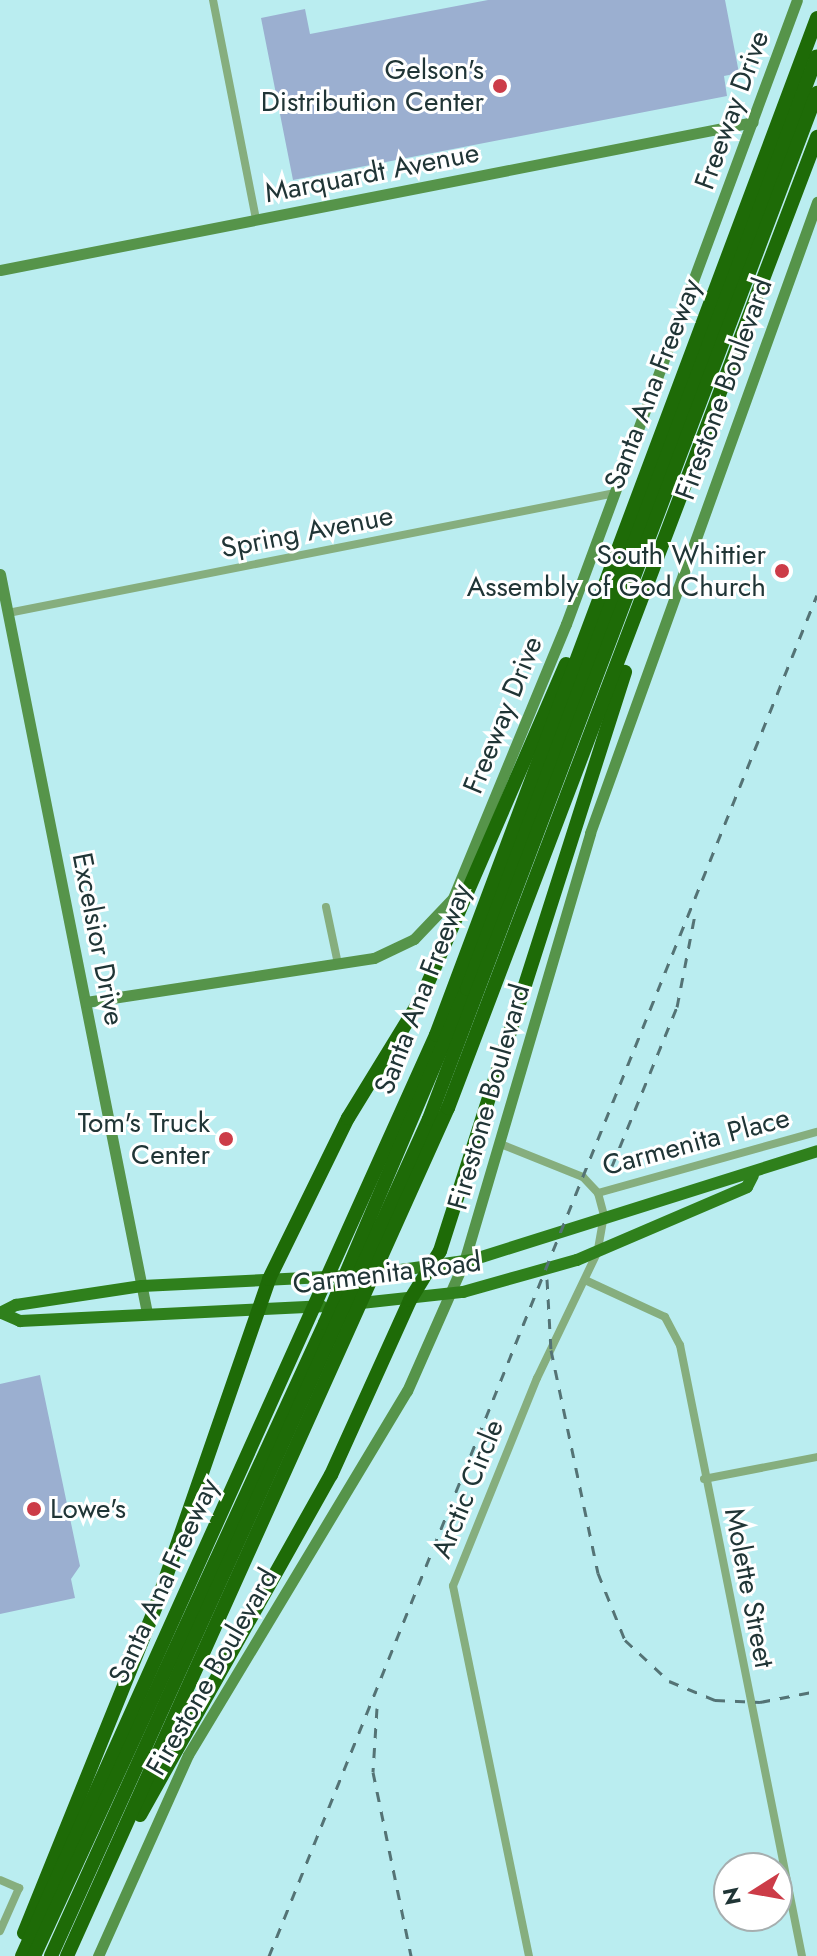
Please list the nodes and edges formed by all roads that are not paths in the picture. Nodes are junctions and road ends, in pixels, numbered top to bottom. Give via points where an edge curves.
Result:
1 (213, 0) edge
2 (797, 0) edge
3 (817, 18) edge
4 (817, 56) edge
5 (817, 93) edge
6 (753, 122) junction
7 (817, 137) edge
8 (817, 202) edge
9 (256, 220) junction
10 (0, 270) edge
11 (615, 493) junction
12 (617, 552) junction
13 (0, 574) edge
14 (645, 599) junction
15 (8, 613) junction
16 (326, 907) dead end
17 (338, 964) junction
18 (86, 1002) junction
19 (817, 1132) edge
20 (503, 1145) junction
21 (817, 1151) edge
22 (753, 1175) junction
23 (598, 1193) junction
24 (429, 1269) junction
25 (269, 1279) junction
26 (585, 1280) junction
27 (142, 1286) junction
28 (410, 1300) junction
29 (257, 1311) junction
30 (1, 1313) edge
31 (147, 1313) junction
32 (817, 1457) edge
33 (704, 1479) junction
34 (0, 1880) edge
35 (79, 1928) junction
36 (0, 1931) edge
37 (19, 1956) edge
38 (34, 1956) edge
39 (51, 1956) edge
40 (67, 1956) edge
41 (98, 1956) edge
42 (529, 1956) edge
43 (802, 1956) edge

1 - 9 street
2 - 6 street, Freeway Drive
3 - 12 highway, Santa Ana Freeway
4 - 38 highway via 467,989 325,1323
5 - 39 highway via 429,1119
6 - 9 street, Marquardt Avenue
6 - 11 street, Freeway Drive
7 - 14 highway
8 - 20 street, Firestone Boulevard via 590,833
9 - 10 street, Marquardt Avenue
11 - 15 street, Spring Avenue
11 - 17 street, Freeway Drive via 453,898 403,947
12 - 25 highway via 439,961
12 - 37 highway, Santa Ana Freeway via 375,1179
13 - 15 street, Excelsior Drive
14 - 24 highway via 612,721
14 - 35 highway via 390,1246
15 - 18 street, Excelsior Drive
16 - 17 street
17 - 18 street, Freeway Drive
18 - 27 street, Excelsior Drive
19 - 23 street, Carmenita Place
20 - 23 street, Carmenita Place via 583,1177
20 - 41 street, Firestone Boulevard via 464,1262 407,1391 223,1689 150,1833
21 - 22 main road, Carmenita Road
22 - 24 main road, Carmenita Road via 740,1172 639,1212
22 - 28 main road, Carmenita Road via 747,1187 520,1279
23 - 26 street, Arctic Circle via 604,1215
24 - 25 main road, Carmenita Road
24 - 28 highway
25 - 27 main road, Carmenita Road
25 - 29 highway
26 - 33 street, Molette Street via 651,1308 674,1330
26 - 42 street, Arctic Circle via 537,1378 453,1586
27 - 30 main road, Carmenita Road via 16,1305
27 - 31 street, Excelsior Drive
28 - 29 main road, Carmenita Road
28 - 35 highway via 331,1475 162,1769
29 - 31 main road, Carmenita Road
29 - 37 highway via 157,1603 42,1876
30 - 31 main road, Carmenita Road via 20,1321
32 - 33 street
33 - 43 street, Molette Street
34 - 36 street via 19,1888
35 - 40 highway

